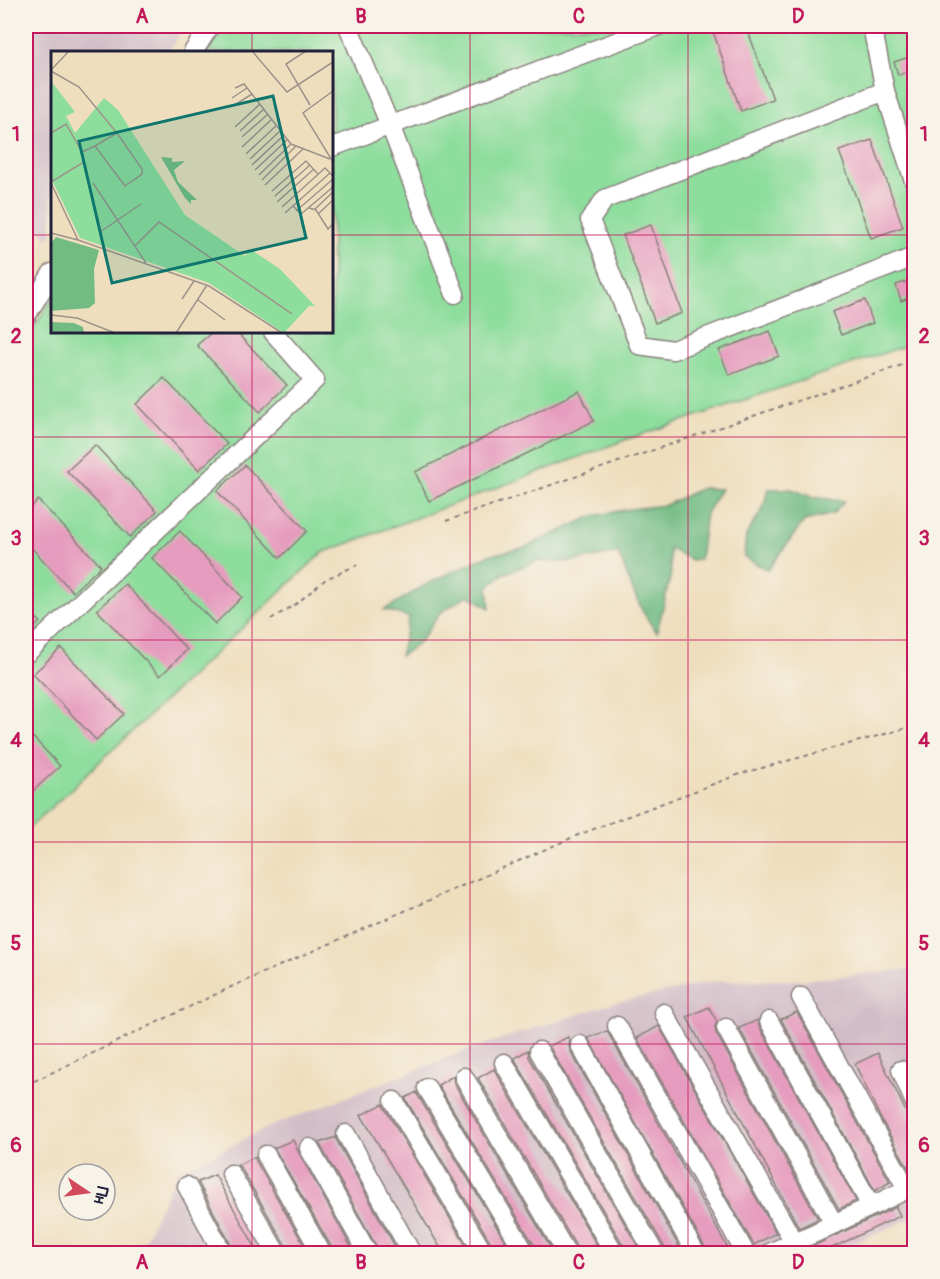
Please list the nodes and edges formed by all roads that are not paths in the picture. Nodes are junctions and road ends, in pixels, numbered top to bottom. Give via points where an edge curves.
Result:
1 (210, 26) edge
2 (348, 26) edge
3 (872, 26) edge
4 (656, 27) dead end
5 (194, 51) edge
6 (885, 91) junction
7 (390, 125) junction
8 (333, 147) edge
9 (915, 181) edge
10 (915, 257) edge
11 (51, 275) edge
12 (455, 294) dead end
13 (26, 316) edge
14 (274, 333) edge
15 (26, 654) edge
16 (801, 997) dead end
17 (664, 1013) dead end
18 (770, 1021) dead end
19 (617, 1026) dead end
20 (726, 1028) dead end
21 (580, 1045) dead end
22 (539, 1051) dead end
23 (504, 1063) dead end
24 (901, 1070) dead end
25 (464, 1077) dead end
26 (427, 1088) dead end
27 (394, 1101) dead end
28 (915, 1101) edge
29 (346, 1134) dead end
30 (309, 1148) dead end
31 (266, 1155) dead end
32 (231, 1174) dead end
33 (187, 1186) dead end
34 (911, 1187) edge
35 (871, 1206) junction
36 (834, 1224) junction
37 (794, 1242) junction
38 (215, 1251) edge
39 (277, 1254) edge
40 (322, 1254) edge
41 (368, 1254) edge
42 (412, 1254) edge
43 (484, 1254) edge
44 (526, 1254) edge
45 (567, 1254) edge
46 (615, 1254) edge
47 (655, 1254) edge
48 (696, 1254) edge
49 (746, 1254) edge
50 (768, 1254) edge

1 - 5 street
2 - 7 street
3 - 6 street
4 - 7 street
6 - 9 street
6 - 10 street via 605,199 590,220 639,345 673,350
7 - 8 street
7 - 12 street
11 - 13 street
14 - 15 street via 315,380
16 - 34 street
17 - 37 street
18 - 35 street
19 - 49 street
20 - 36 street
21 - 48 street
22 - 47 street
23 - 46 street
24 - 28 street
25 - 45 street
26 - 44 street
27 - 43 street
29 - 42 street
30 - 41 street
31 - 40 street
32 - 39 street
33 - 38 street
34 - 35 street
35 - 36 street
36 - 37 street
37 - 50 street

